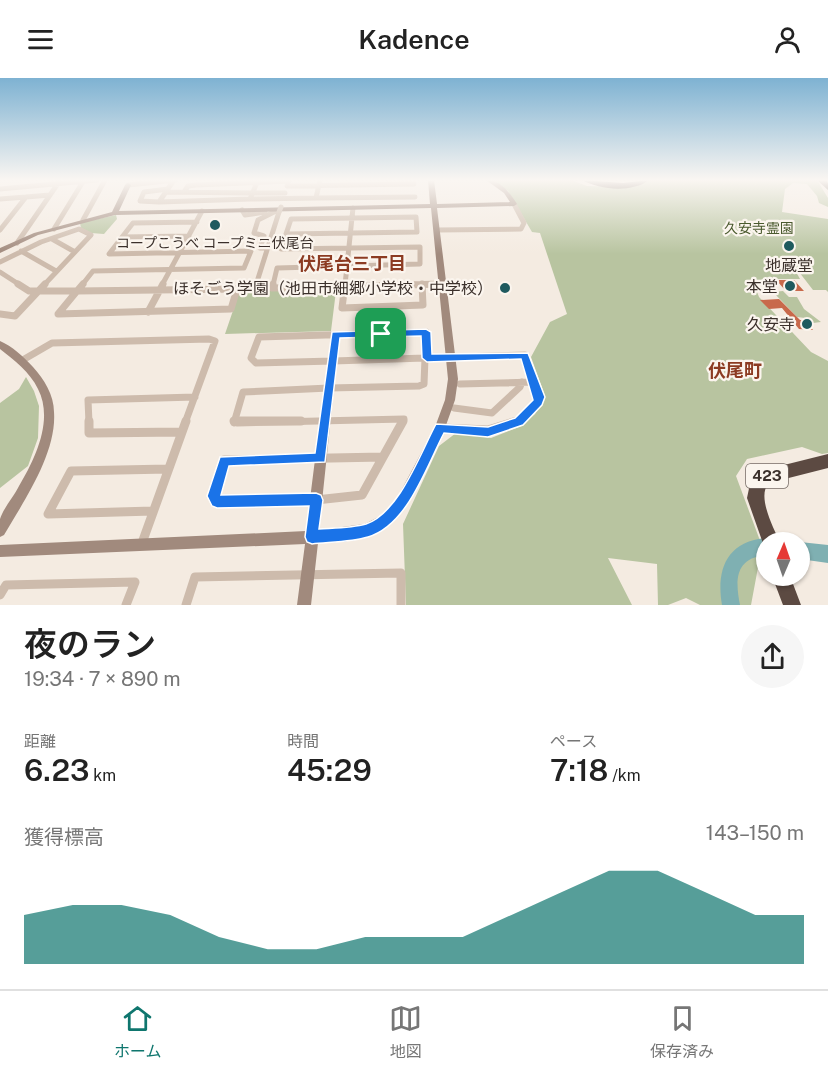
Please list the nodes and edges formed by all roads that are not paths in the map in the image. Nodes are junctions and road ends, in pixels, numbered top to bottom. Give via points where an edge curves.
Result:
1 (514, 204) edge
2 (20, 205) edge
3 (43, 205) edge
4 (69, 205) edge
5 (91, 205) edge
6 (119, 205) edge
7 (280, 205) edge
8 (491, 205) edge
9 (435, 206) junction
10 (353, 208) junction
11 (277, 210) junction
12 (202, 211) junction
13 (115, 213) junction
14 (241, 214) junction
15 (352, 219) junction
16 (83, 220) junction
17 (258, 220) junction
18 (197, 222) junction
19 (54, 229) junction
20 (0, 230) edge
21 (437, 230) junction
22 (350, 233) junction
23 (287, 234) junction
24 (122, 237) junction
25 (189, 237) junction
26 (52, 239) junction
27 (17, 243) junction
28 (268, 248) junction
29 (348, 249) junction
30 (0, 251) edge
31 (21, 251) junction
32 (75, 252) junction
33 (180, 252) junction
34 (0, 262) edge
35 (346, 266) junction
36 (171, 270) junction
37 (0, 272) edge
38 (56, 272) junction
39 (422, 284) junction
40 (443, 284) junction
41 (344, 286) junction
42 (255, 289) dead end
43 (38, 291) junction
44 (77, 291) junction
45 (160, 291) junction
46 (148, 312) junction
47 (0, 314) edge
48 (336, 335) junction
49 (0, 344) edge
50 (452, 357) junction
51 (427, 358) junction
52 (333, 360) junction
53 (21, 361) junction
54 (522, 382) junction
55 (534, 382) junction
56 (460, 384) dead end
57 (329, 388) junction
58 (195, 397) junction
59 (454, 408) dead end
60 (325, 421) junction
61 (440, 428) junction
62 (182, 432) junction
63 (383, 457) junction
64 (321, 458) junction
65 (828, 461) edge
66 (168, 469) junction
67 (316, 500) junction
68 (153, 511) junction
69 (0, 531) edge
70 (767, 532) edge
71 (312, 537) junction
72 (142, 543) junction
73 (0, 551) edge
74 (308, 575) junction
75 (785, 586) edge
76 (0, 595) edge
77 (126, 605) edge
78 (186, 605) edge
79 (304, 605) edge
80 (401, 605) edge
81 (792, 605) edge

1 - 21 street via 524,223 521,229
2 - 20 street
3 - 27 street
4 - 19 street
5 - 16 street
6 - 13 street
7 - 11 street
8 - 9 street
9 - 10 street
9 - 21 street
10 - 11 street
10 - 15 street
11 - 14 street
11 - 17 street
11 - 28 street
12 - 13 street
12 - 14 street
12 - 18 street
13 - 16 street
14 - 17 street via 244,220
15 - 22 street
15 - 22 street via 416,218 417,232
15 - 23 street via 291,219
16 - 19 street
17 - 28 street via 254,233 264,236 260,248
18 - 24 street via 133,223
18 - 25 street
19 - 27 street
21 - 40 street
22 - 23 street
22 - 29 street
23 - 29 street via 281,249
24 - 25 street
24 - 33 street via 109,254
25 - 33 street
26 - 31 street
26 - 32 street
26 - 32 street via 79,229 90,235
27 - 30 street
28 - 42 street
29 - 35 street
29 - 35 street via 420,247 420,264
31 - 34 street
31 - 38 street
32 - 38 street
33 - 36 street
33 - 36 street via 251,251 244,268
35 - 41 street
35 - 41 street via 277,268 272,288
36 - 44 street via 93,272
36 - 45 street
37 - 43 street via 29,291
38 - 43 street
39 - 40 street
39 - 41 street
39 - 41 street via 423,305 342,308
40 - 50 street
43 - 44 street
43 - 47 street via 15,316
44 - 45 street
44 - 46 street via 58,314
45 - 46 street
45 - 46 street via 237,289 231,309
48 - 51 street via 426,332
48 - 52 street
48 - 52 street via 259,337 251,358 256,363
49 - 53 street
50 - 51 street
50 - 55 street via 525,355
50 - 61 street via 450,400
51 - 52 street
51 - 57 street via 424,384 419,386
52 - 57 street
53 - 58 street via 52,343 209,339 215,341
53 - 69 street via 47,396 49,418 40,458
54 - 55 street
54 - 56 street
54 - 59 street via 492,413
55 - 61 street via 540,397 519,422 488,432
57 - 60 street
57 - 60 street via 243,392 234,423
58 - 62 street
58 - 62 street via 88,400 89,433
60 - 63 street via 404,419
60 - 64 street
61 - 71 street via 398,508 386,519 367,531
62 - 66 street
63 - 64 street
63 - 67 street via 362,495
64 - 67 street
64 - 67 street via 224,460 214,496 217,501
65 - 70 highway, 423 via 764,477 757,484 755,498
66 - 68 street
66 - 68 street via 71,471 48,514
67 - 71 street
68 - 72 street
71 - 72 street
71 - 74 street
72 - 73 street
74 - 78 street via 195,577
74 - 79 street
74 - 80 street via 401,573
75 - 81 highway
76 - 77 street via 6,585 135,582

